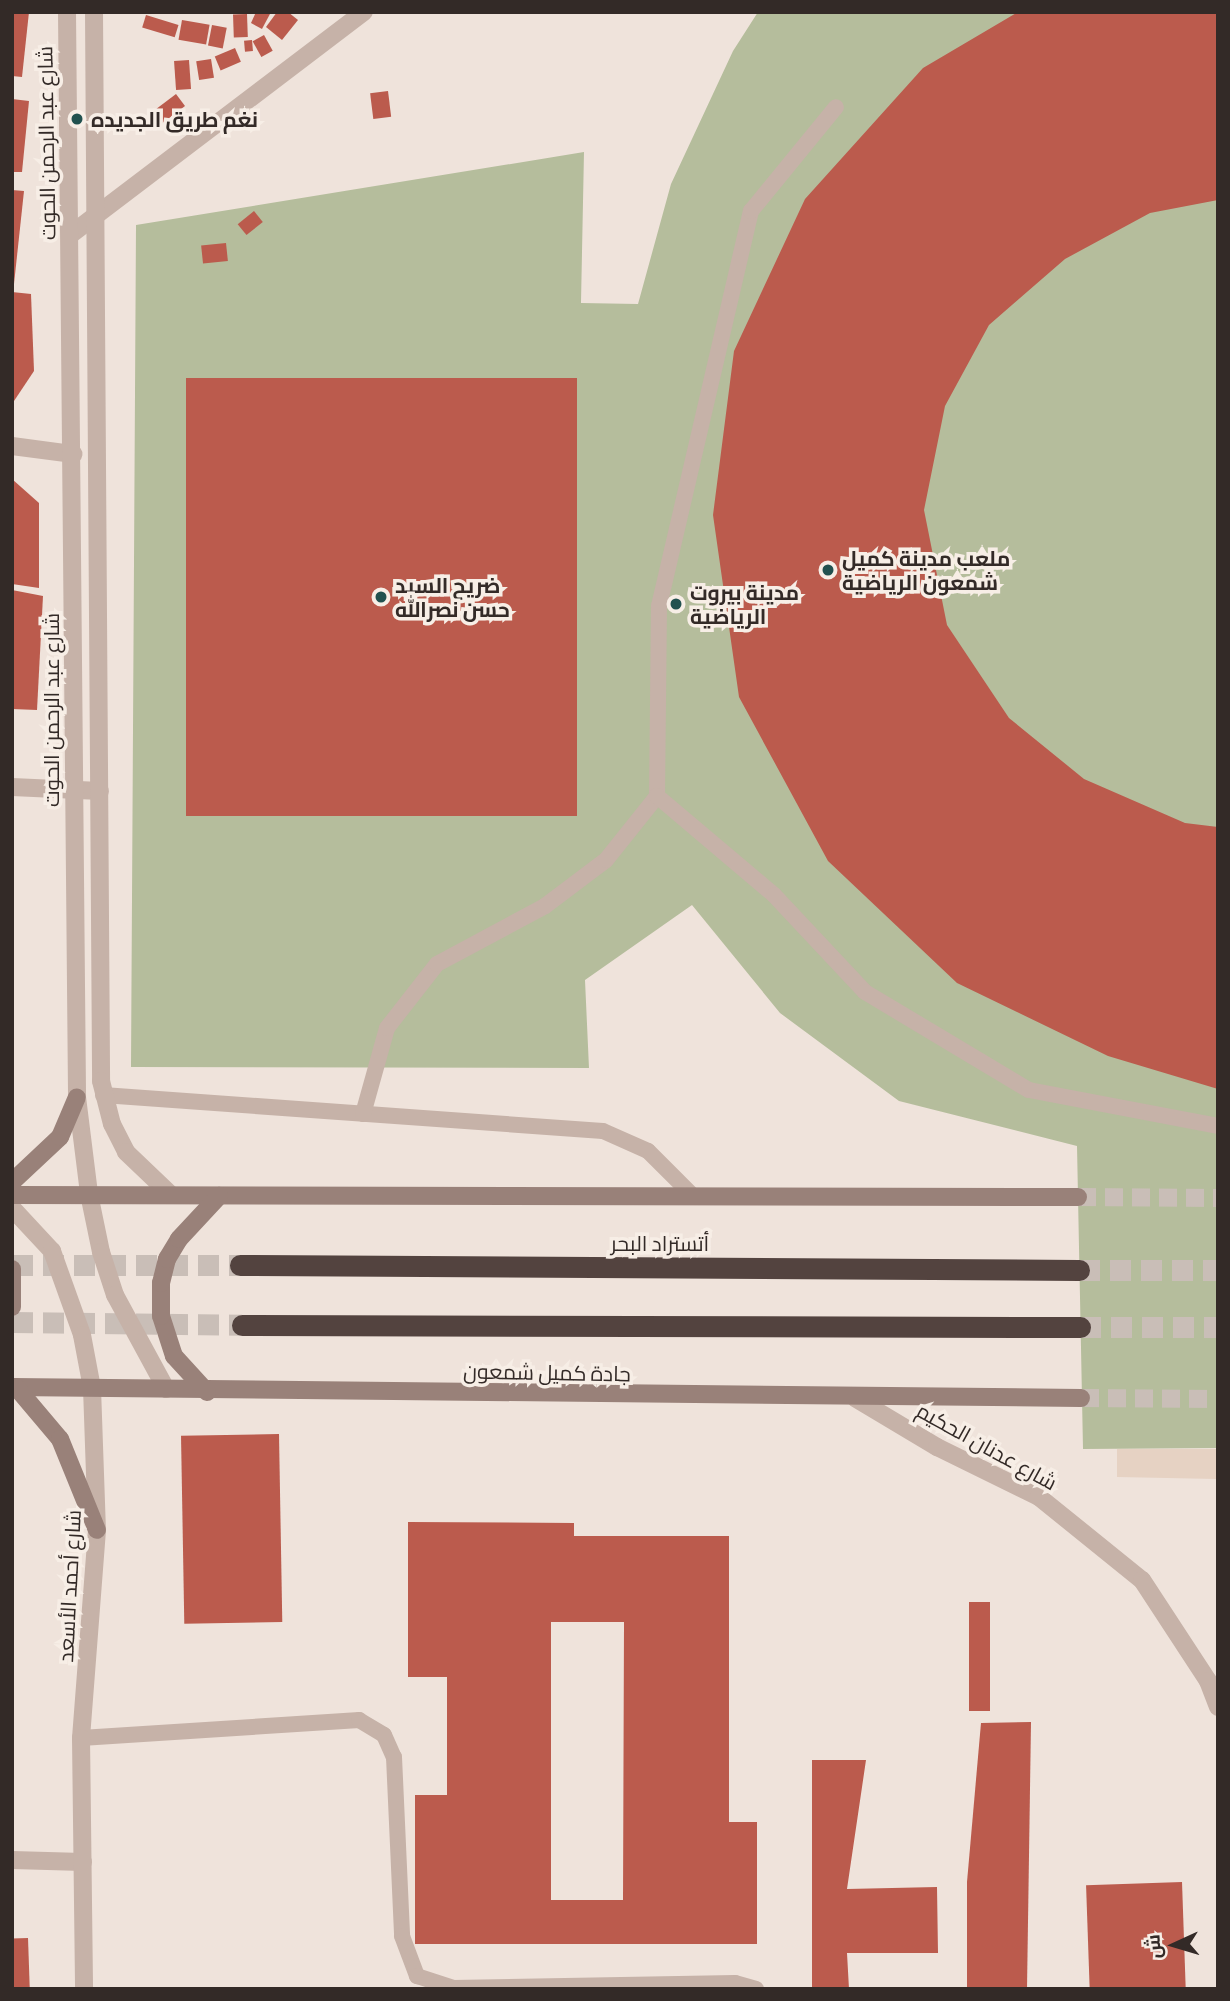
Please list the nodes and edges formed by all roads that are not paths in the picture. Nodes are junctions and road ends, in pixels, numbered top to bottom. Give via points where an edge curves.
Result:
1 (67, 12) edge
2 (94, 12) edge
3 (364, 12) edge
4 (836, 107) dead end
5 (95, 215) junction
6 (70, 234) junction
7 (12, 446) edge
8 (73, 454) junction
9 (12, 787) edge
10 (74, 789) junction
11 (100, 791) junction
12 (657, 796) junction
13 (103, 1095) junction
14 (77, 1097) junction
15 (363, 1114) junction
16 (1218, 1126) edge
17 (12, 1182) edge
18 (89, 1194) junction
19 (12, 1195) edge
20 (171, 1195) junction
21 (219, 1196) junction
22 (694, 1196) junction
23 (1078, 1197) tunnel mouth
24 (12, 1208) edge
25 (240, 1265) tunnel mouth
26 (12, 1269) edge
27 (1079, 1269) tunnel mouth
28 (12, 1307) edge
29 (242, 1325) tunnel mouth
30 (1080, 1327) tunnel mouth
31 (14, 1387) edge
32 (92, 1388) junction
33 (166, 1389) junction
34 (207, 1392) junction
35 (855, 1398) junction
36 (1081, 1398) tunnel mouth
37 (97, 1530) junction
38 (1218, 1707) edge
39 (81, 1738) junction
40 (12, 1860) edge
41 (83, 1862) junction
42 (83, 1989) edge
43 (756, 1989) edge

1 - 6 street, شارع عبد الرحمن الحوت
2 - 5 street
3 - 5 street
4 - 12 lane via 751,211 659,606
5 - 6 street
5 - 11 street
6 - 8 street, شارع عبد الرحمن الحوت
7 - 8 street
8 - 10 street, شارع عبد الرحمن الحوت
9 - 10 street
10 - 11 street
10 - 14 street, شارع عبد الرحمن الحوت
11 - 13 street
12 - 15 lane via 607,859 545,906 437,964 387,1028
12 - 16 lane via 774,895 865,992 1029,1090
13 - 15 lane
13 - 20 street via 126,1152
14 - 17 main road via 60,1137
14 - 18 street, شارع عبد الرحمن الحوت
15 - 22 lane via 603,1132 648,1151
18 - 19 main road
18 - 20 main road
18 - 33 street, شارع عبد الرحمن الحوت via 115,1295
20 - 21 main road
21 - 22 main road
21 - 34 main road via 178,1239 166,1259 161,1283 161,1317 174,1356
22 - 23 main road
24 - 32 street, شارع أحمد الأسعد via 52,1251 82,1335
25 - 27 highway, أتستراد البحر
26 - 28 main road
29 - 30 highway
31 - 32 main road, جادة كميل شمعون
31 - 37 main road via 60,1439
32 - 33 main road, جادة كميل شمعون
32 - 37 street, شارع أحمد الأسعد
33 - 34 main road, جادة كميل شمعون
34 - 35 main road, جادة كميل شمعون
35 - 36 main road, جادة كميل شمعون
35 - 38 street, شارع عدنان الحكيم via 937,1447 1040,1497 1142,1580 1208,1681
37 - 39 street, شارع أحمد الأسعد
39 - 41 street, شارع أحمد الأسعد
39 - 43 lane via 359,1720 384,1735 394,1757 402,1936 417,1976 453,1988 735,1983
40 - 41 street
41 - 42 street, شارع أحمد الأسعد

